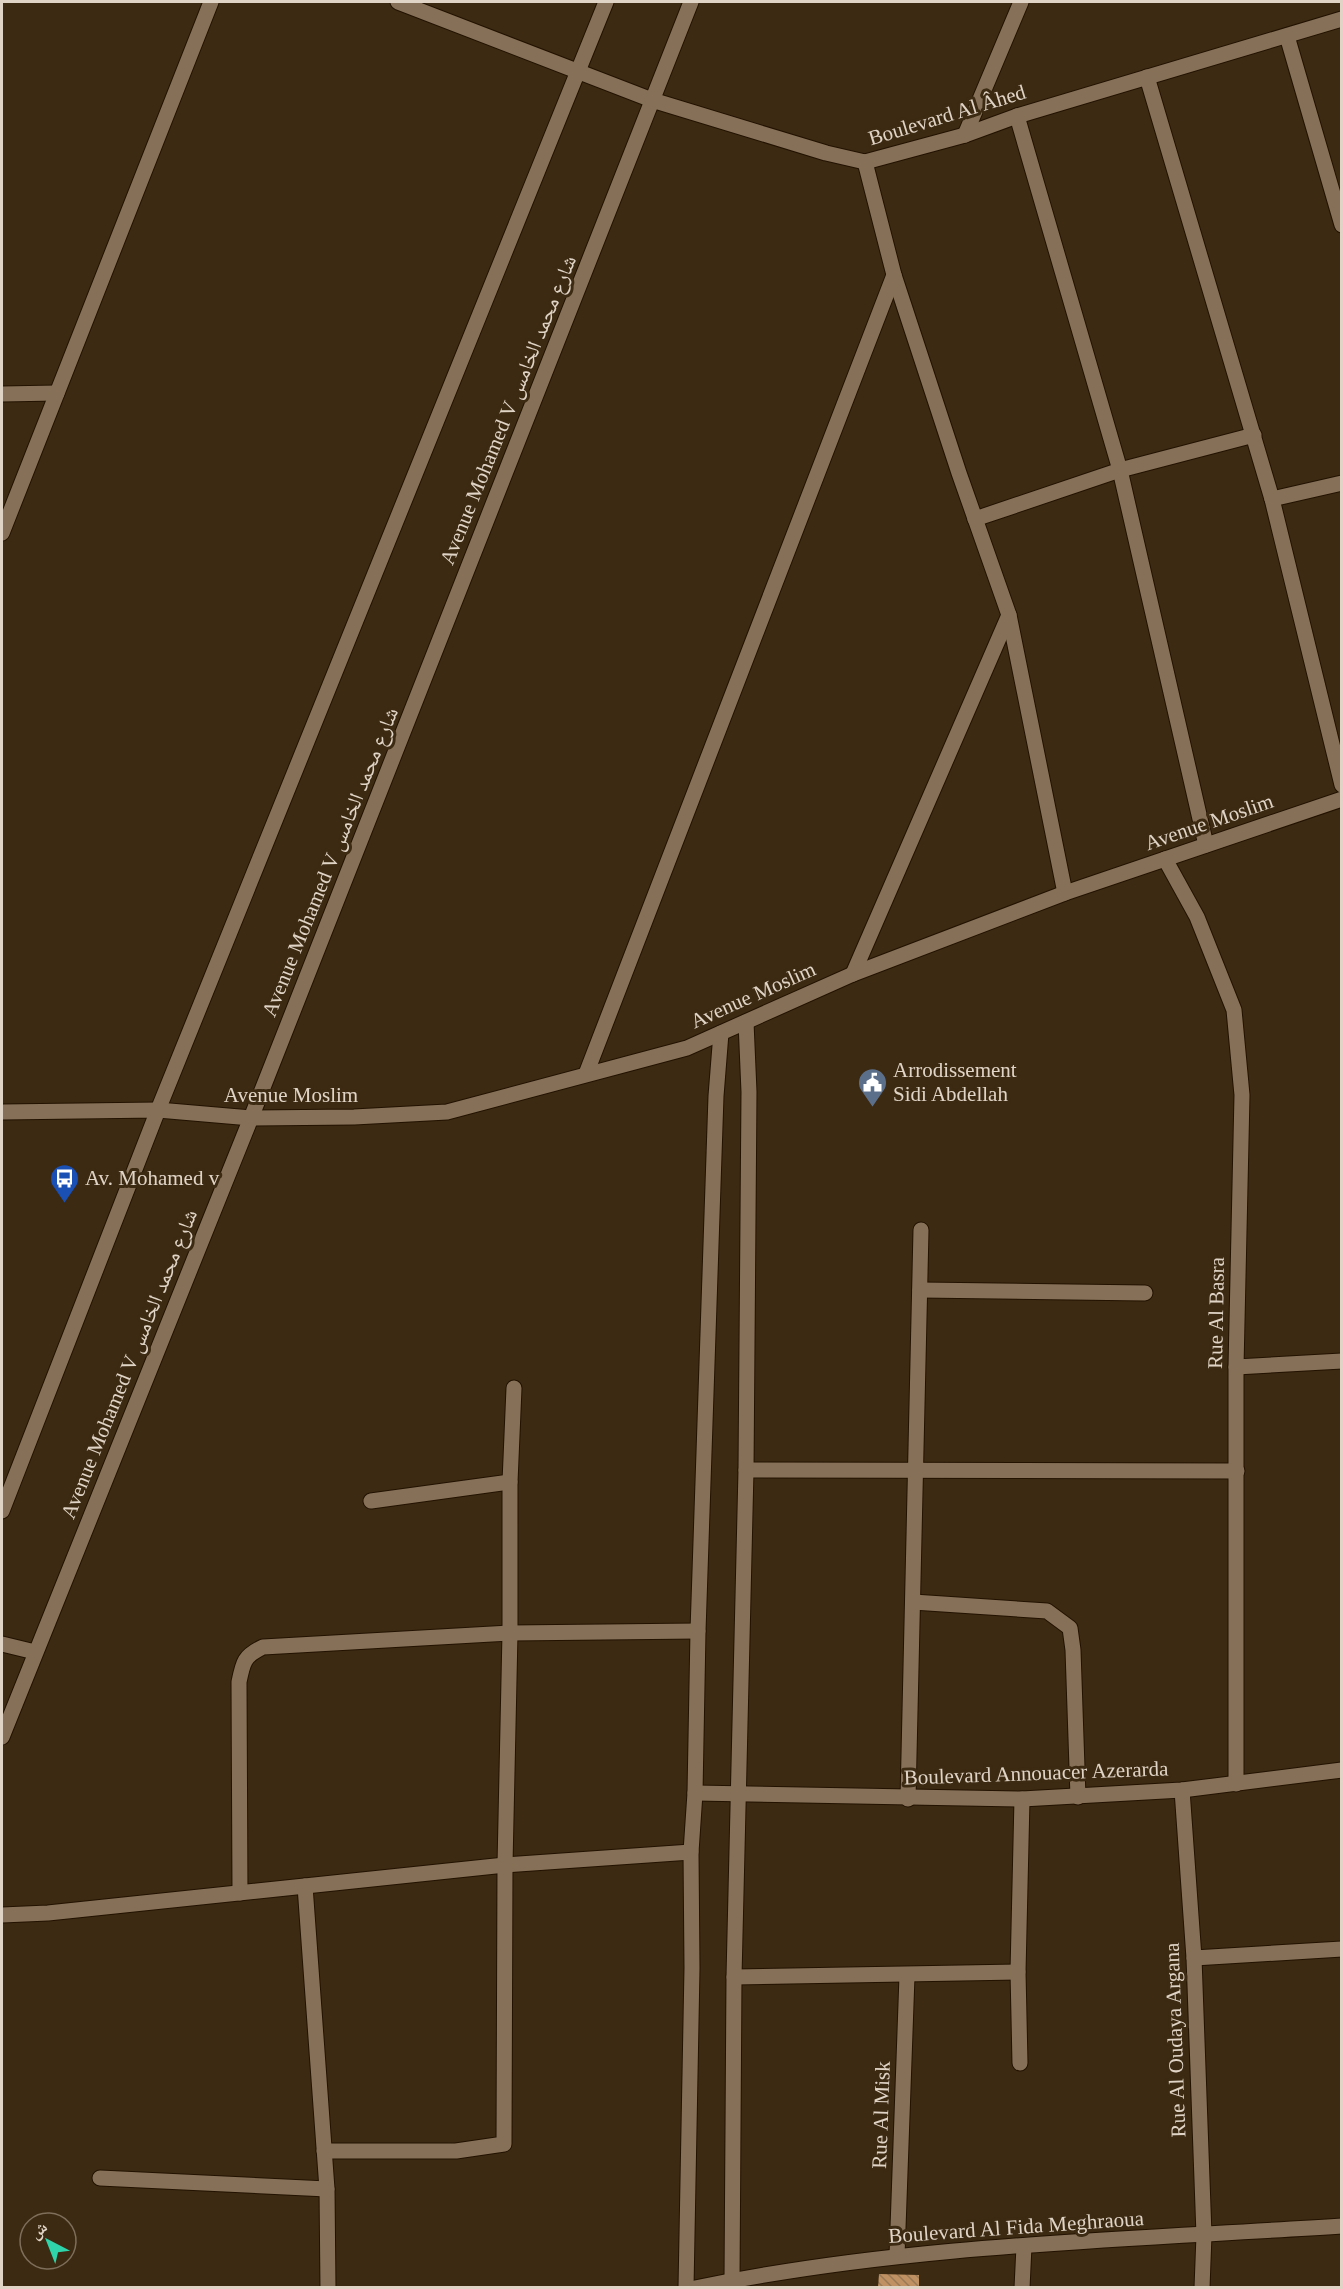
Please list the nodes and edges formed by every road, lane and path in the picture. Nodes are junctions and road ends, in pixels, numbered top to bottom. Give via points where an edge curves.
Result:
1 (211, 2) edge
2 (398, 2) edge
3 (606, 2) edge
4 (691, 2) edge
5 (1021, 2) edge
6 (1341, 19) edge
7 (1287, 36) junction
8 (577, 72) junction
9 (1147, 77) junction
10 (652, 100) junction
11 (1017, 116) junction
12 (965, 135) junction
13 (865, 162) junction
14 (1341, 225) edge
15 (894, 275) junction
16 (57, 393) junction
17 (2, 394) edge
18 (1254, 435) junction
19 (1120, 470) junction
20 (1341, 483) edge
21 (1272, 499) junction
22 (975, 519) junction
23 (2, 533) edge
24 (1009, 615) junction
25 (1341, 785) edge
26 (1341, 799) edge
27 (1206, 845) junction
28 (1165, 859) junction
29 (1065, 893) junction
30 (853, 974) junction
31 (747, 1022) junction
32 (722, 1033) junction
33 (586, 1074) junction
34 (158, 1110) junction
35 (2, 1112) edge
36 (251, 1118) junction
37 (921, 1230) dead end
38 (920, 1290) junction
39 (1145, 1293) dead end
40 (1341, 1361) edge
41 (1236, 1367) junction
42 (514, 1388) dead end
43 (746, 1470) junction
44 (916, 1471) junction
45 (1237, 1471) junction
46 (510, 1482) junction
47 (371, 1502) dead end
48 (2, 1511) edge
49 (913, 1602) junction
50 (698, 1630) junction
51 (510, 1633) junction
52 (2, 1644) edge
53 (35, 1652) junction
54 (2, 1737) edge
55 (1341, 1770) edge
56 (1236, 1784) junction
57 (1182, 1790) junction
58 (696, 1793) junction
59 (738, 1793) junction
60 (1078, 1797) junction
61 (908, 1799) junction
62 (1022, 1799) junction
63 (691, 1852) junction
64 (505, 1865) junction
65 (305, 1886) junction
66 (240, 1893) junction
67 (2, 1915) edge
68 (1341, 1949) edge
69 (1194, 1958) junction
70 (1018, 1972) junction
71 (907, 1976) junction
72 (734, 1977) junction
73 (1020, 2063) dead end
74 (324, 2151) junction
75 (100, 2178) dead end
76 (327, 2189) junction
77 (1341, 2226) edge
78 (1204, 2235) junction
79 (1024, 2246) junction
80 (897, 2256) junction
81 (730, 2284) edge
82 (328, 2288) edge
83 (686, 2288) edge
84 (695, 2288) edge
85 (1022, 2288) edge
86 (1202, 2288) edge

1 - 16 street
2 - 8 street, Boulevard Al Âhed
3 - 8 street
4 - 10 street, Avenue Mohamed V شارع محمد الخامس
5 - 12 street
6 - 7 street, Boulevard Al Âhed
7 - 9 street, Boulevard Al Âhed
7 - 14 street
8 - 10 street, Boulevard Al Âhed
8 - 34 street
9 - 11 street, Boulevard Al Âhed
9 - 18 street
10 - 13 street, Boulevard Al Âhed
10 - 36 street, Avenue Mohamed V شارع محمد الخامس
11 - 12 street, Boulevard Al Âhed
11 - 19 street
12 - 13 street, Boulevard Al Âhed
13 - 15 street
15 - 22 street
15 - 33 street
16 - 17 street
16 - 23 street
18 - 19 street
18 - 21 street
19 - 22 street
19 - 27 street
20 - 21 street
21 - 25 street
22 - 24 street
24 - 29 street
24 - 30 street
26 - 27 street, Avenue Moslim
27 - 28 street, Avenue Moslim
28 - 29 street, Avenue Moslim
28 - 41 street, Rue Al Basra via 1197,916 1234,1010 1242,1095
29 - 30 street, Avenue Moslim
30 - 31 street, Avenue Moslim
31 - 32 street, Avenue Moslim
31 - 43 street
32 - 33 street, Avenue Moslim via 687,1048
32 - 50 street via 716,1096
33 - 36 street, Avenue Moslim via 447,1112
34 - 35 street, Avenue Moslim
34 - 36 street, Avenue Moslim
34 - 48 street
36 - 53 street, Avenue Mohamed V شارع محمد الخامس
37 - 38 street
38 - 39 street
38 - 44 street
40 - 41 street
41 - 45 street, Rue Al Basra
42 - 46 street
43 - 44 street
43 - 59 street
44 - 45 street
44 - 49 street
45 - 56 street, Rue Al Basra
46 - 47 street
46 - 51 street
49 - 60 street via 1047,1611 1070,1628
49 - 61 street
50 - 51 street
50 - 58 street
51 - 64 street
51 - 66 street via 263,1647 250,1653 239,1682
52 - 53 street
53 - 54 street, Avenue Mohamed V شارع محمد الخامس
55 - 56 street, Boulevard Annouacer Azerarda
56 - 57 street, Boulevard Annouacer Azerarda
57 - 60 street, Boulevard Annouacer Azerarda
57 - 69 street, Rue Al Oudaya Argana
58 - 59 street, Boulevard Annouacer Azerarda
58 - 63 street
59 - 61 street, Boulevard Annouacer Azerarda
59 - 72 street
60 - 62 street, Boulevard Annouacer Azerarda
61 - 62 street, Boulevard Annouacer Azerarda
62 - 70 street
63 - 64 street
63 - 83 street
64 - 65 street
64 - 74 street via 504,2144 456,2151
65 - 66 street
65 - 74 street
66 - 67 street
68 - 69 street
69 - 78 street, Rue Al Oudaya Argana
70 - 71 street
70 - 73 street
71 - 72 street
71 - 80 street, Rue Al Misk
72 - 81 street
74 - 76 street
75 - 76 street
76 - 82 street
77 - 78 street, Boulevard Al Fida Meghraoua
78 - 79 street, Boulevard Al Fida Meghraoua
78 - 86 street, Rue Al Oudaya Argana
79 - 80 street, Boulevard Al Fida Meghraoua
79 - 85 street
80 - 81 street, Boulevard Al Fida Meghraoua
81 - 84 street, Boulevard Al Fida Meghraoua

